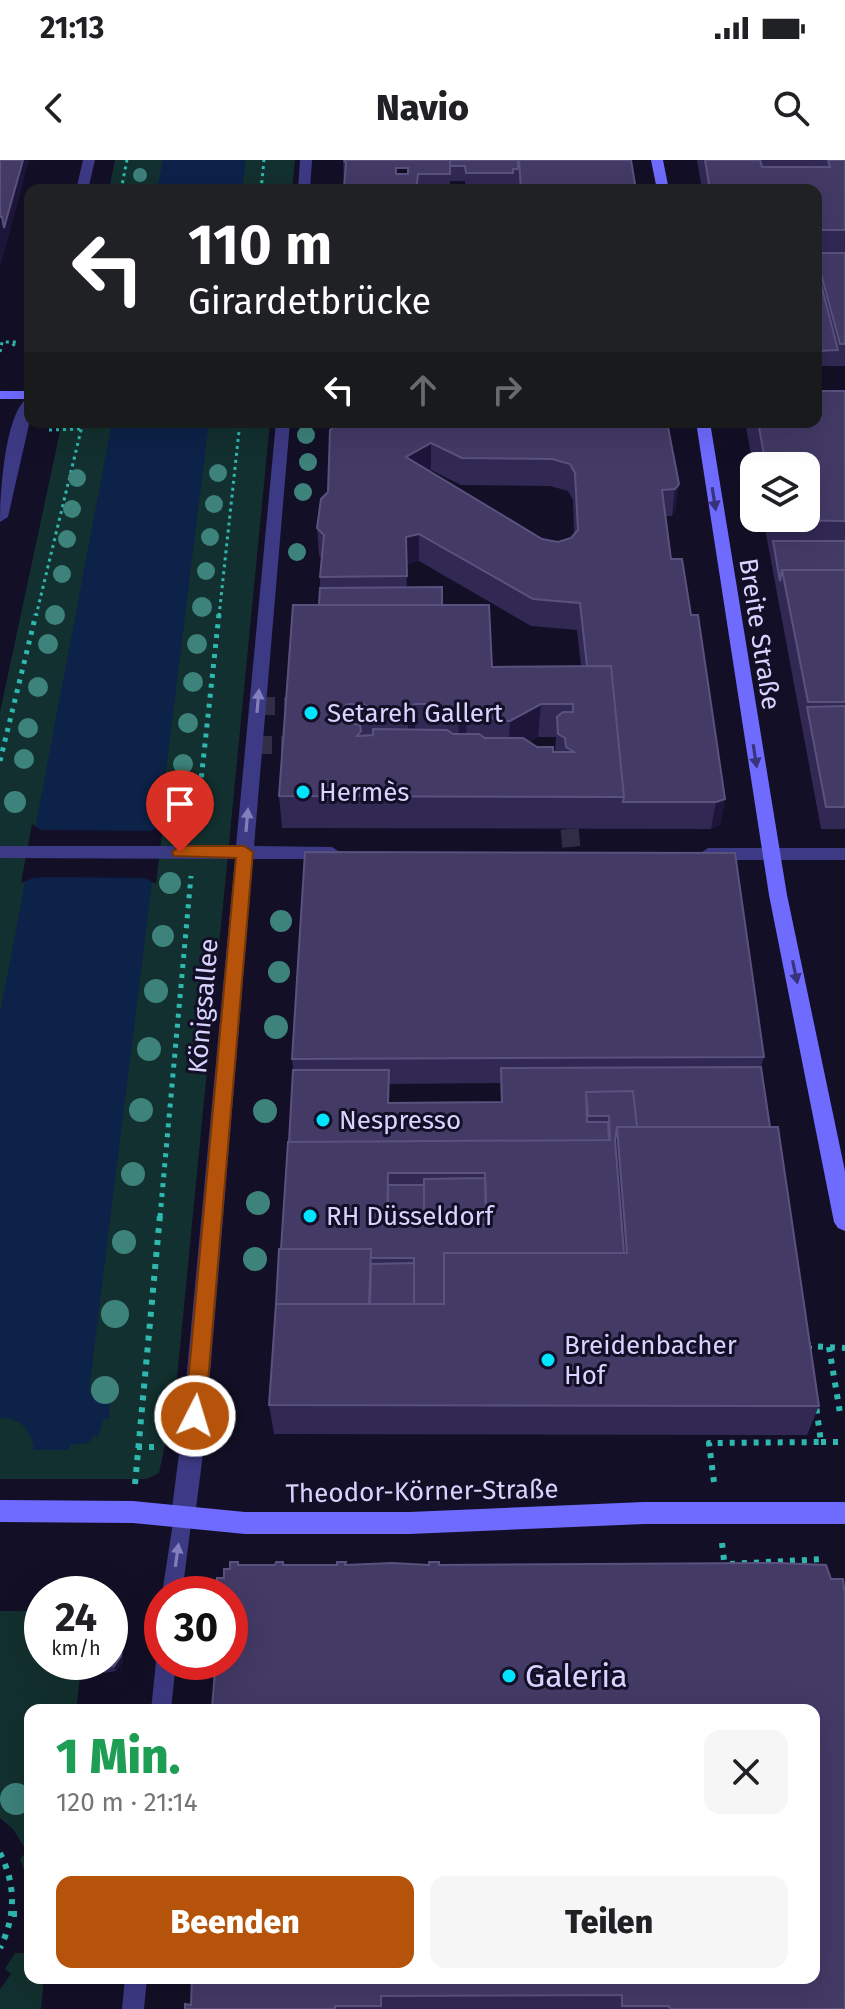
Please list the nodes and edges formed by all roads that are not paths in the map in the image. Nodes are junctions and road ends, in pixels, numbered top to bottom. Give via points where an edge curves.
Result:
1 (89, 160) edge
2 (306, 160) edge
3 (657, 160) edge
4 (83, 184) edge
5 (304, 184) edge
6 (662, 184) edge
7 (0, 395) edge
8 (24, 397) edge
9 (24, 415) edge
10 (282, 428) edge
11 (704, 428) edge
12 (0, 517) edge
13 (4, 852) edge
14 (244, 852) junction
15 (352, 853) edge
16 (694, 854) edge
17 (771, 854) junction
18 (845, 854) edge
19 (845, 1222) edge
20 (0, 1511) edge
21 (845, 1513) edge
22 (183, 1516) junction
23 (175, 1576) edge
24 (164, 1680) edge
25 (162, 1704) edge
26 (135, 1984) edge
27 (133, 2009) edge

1 - 4 street
2 - 5 street
3 - 6 main road
7 - 8 main road
9 - 12 street
14 -> 10 street, Königsallee
11 -> 17 main road, Breite Straße
13 - 14 street
14 - 15 street
14 - 22 street, Königsallee
16 - 17 street
17 - 18 street
17 -> 19 main road, Breite Straße
20 - 22 main road, Theodor-Körner-Straße
21 - 22 main road, Theodor-Körner-Straße via 644,1513 409,1523 245,1523
23 -> 22 lane, Königsallee
24 - 25 lane
26 - 27 lane

